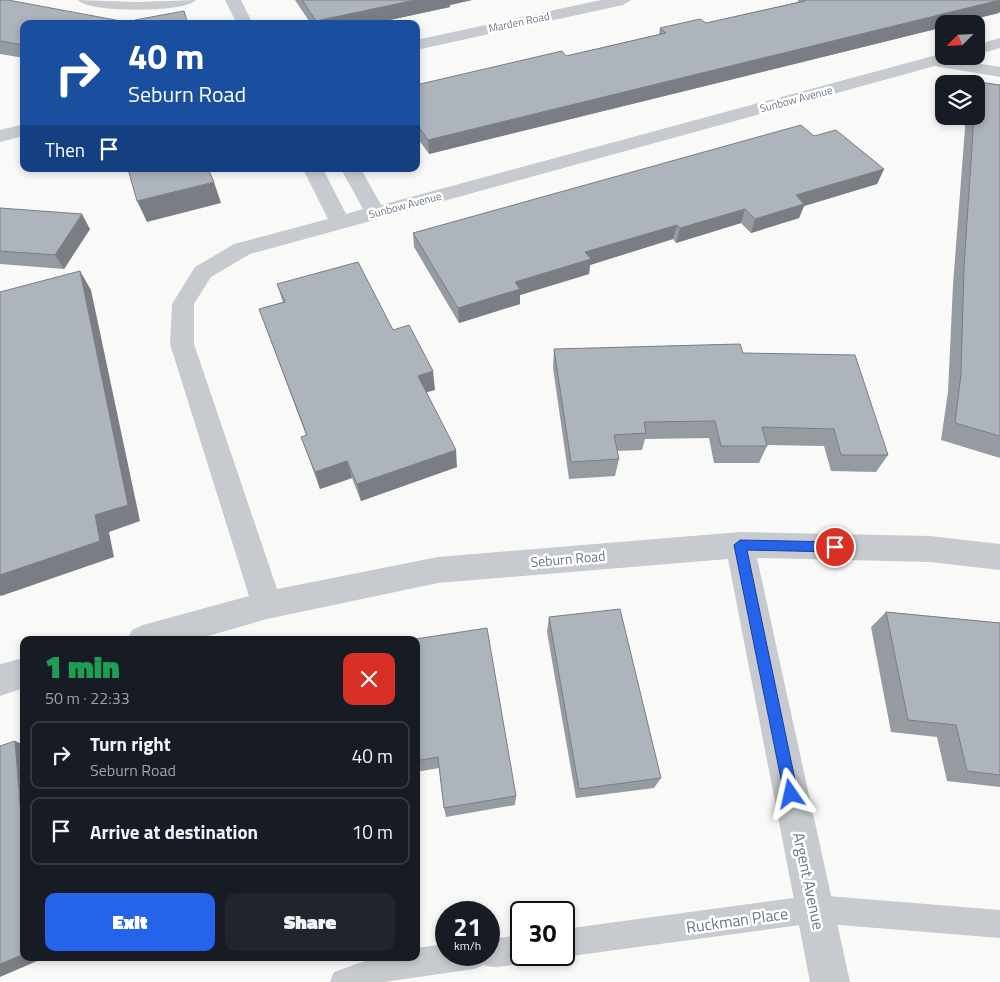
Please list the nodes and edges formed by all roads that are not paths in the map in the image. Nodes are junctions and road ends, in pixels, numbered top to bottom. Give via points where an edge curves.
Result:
1 (86, 0) edge
2 (188, 0) edge
3 (233, 0) edge
4 (623, 0) edge
5 (243, 20) edge
6 (1000, 43) edge
7 (420, 44) edge
8 (985, 47) edge
9 (935, 61) edge
10 (969, 65) edge
11 (1000, 72) edge
12 (20, 131) edge
13 (0, 136) edge
14 (315, 172) edge
15 (352, 172) edge
16 (375, 213) junction
17 (340, 222) junction
18 (740, 545) junction
19 (1000, 557) edge
20 (267, 605) junction
21 (157, 636) edge
22 (20, 674) edge
23 (0, 680) edge
24 (815, 910) junction
25 (1000, 924) edge
26 (575, 942) edge
27 (435, 960) edge
28 (344, 982) edge
29 (830, 982) edge

1 - 2 street via 137,7
3 - 5 street
4 - 7 street, Marden Road
6 - 8 street
9 - 16 street, Sunbow Avenue
10 - 11 street
12 - 13 street
14 - 17 street
15 - 16 street
16 - 17 street, Sunbow Avenue
17 - 20 street, Sunbow Avenue via 242,250 203,272 183,304 182,344
18 - 19 street, Seburn Road via 930,548
18 - 20 street, Seburn Road via 438,570
18 - 24 street, Argent Avenue
20 - 21 street, Seburn Road
22 - 23 street
24 - 25 lane, Ruckman Place
24 - 26 lane, Ruckman Place
24 - 29 street, Argent Avenue
27 - 28 lane via 389,966

